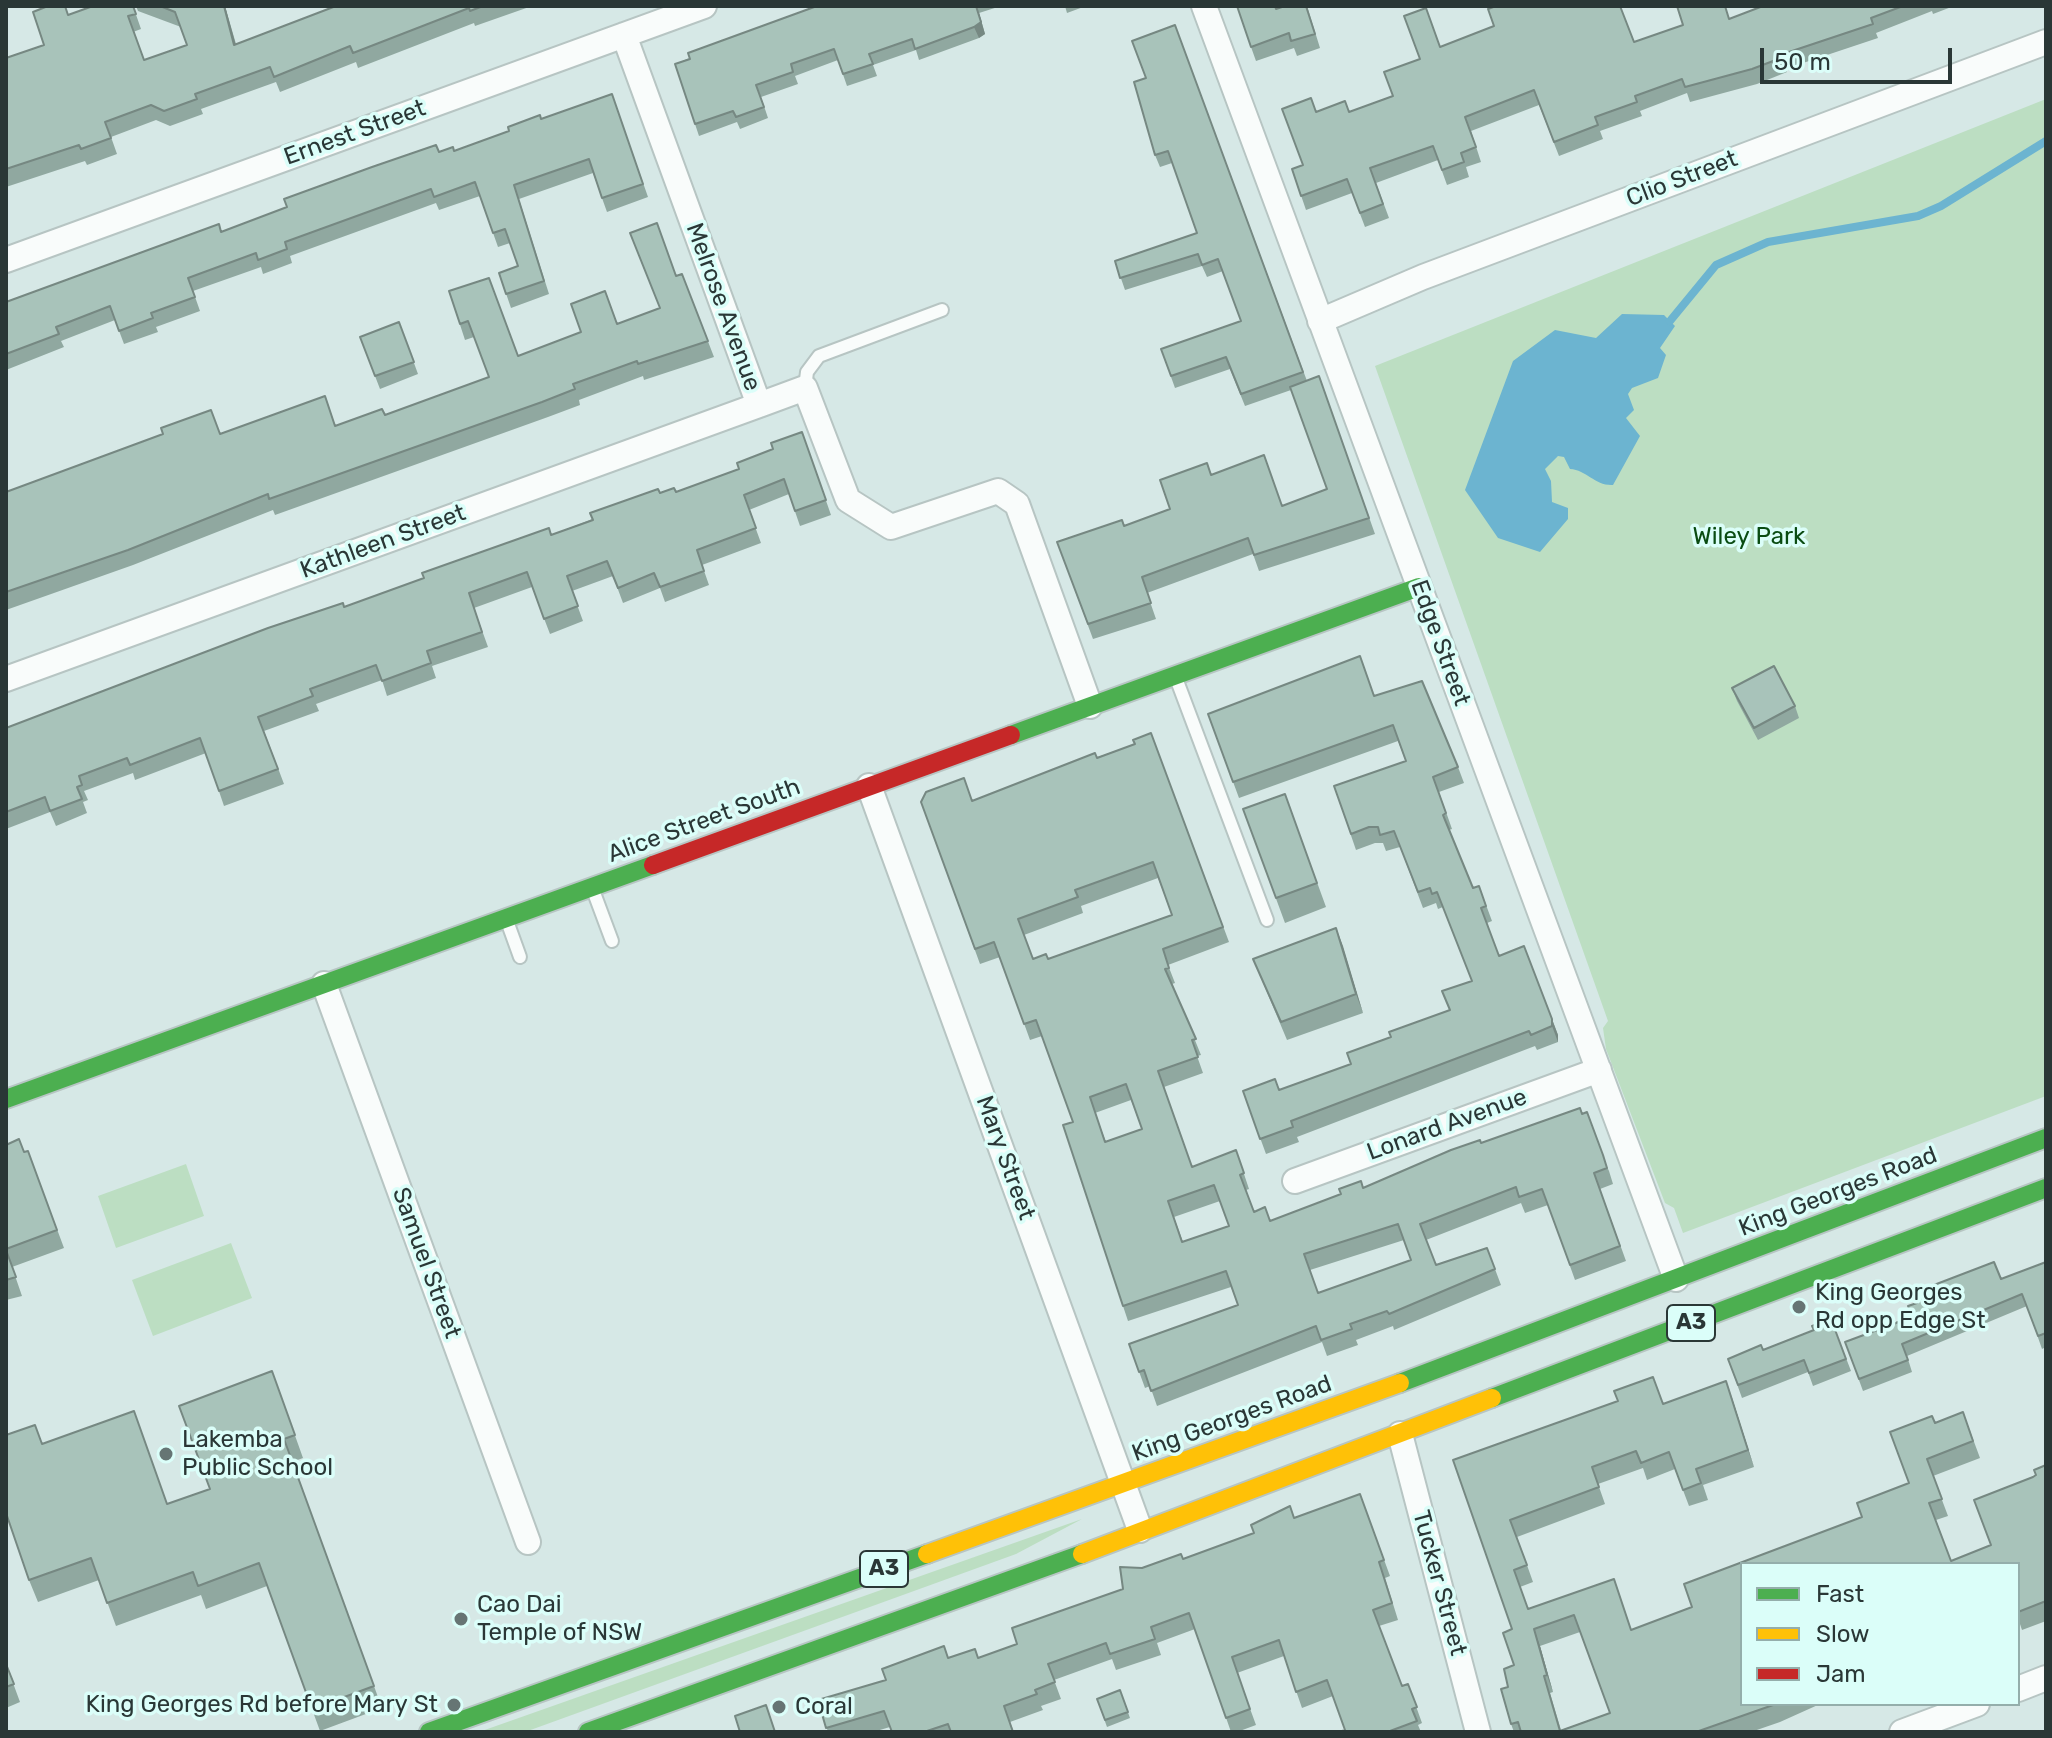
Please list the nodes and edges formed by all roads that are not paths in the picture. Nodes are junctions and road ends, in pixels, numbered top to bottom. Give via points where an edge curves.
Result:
1 (704, 6) edge
2 (1204, 6) edge
3 (624, 35) junction
4 (2046, 42) edge
5 (6, 260) edge
6 (942, 310) dead end
7 (1320, 321) junction
8 (805, 388) junction
9 (759, 405) junction
10 (1419, 587) junction
11 (1175, 675) junction
12 (6, 679) edge
13 (1090, 706) junction
14 (869, 786) junction
15 (592, 887) junction
16 (506, 918) junction
17 (1267, 920) dead end
18 (612, 941) dead end
19 (520, 957) dead end
20 (324, 984) junction
21 (1599, 1070) junction
22 (6, 1099) edge
23 (2046, 1138) edge
24 (1295, 1181) dead end
25 (2046, 1188) edge
26 (1676, 1279) junction
27 (1400, 1434) junction
28 (1123, 1484) junction
29 (1140, 1530) junction
30 (528, 1542) dead end
31 (2046, 1678) edge
32 (2020, 1688) edge
33 (1972, 1706) edge
34 (429, 1732) edge
35 (588, 1732) edge
36 (1478, 1732) edge
37 (1902, 1732) edge

1 - 3 street, Ernest Street
2 - 7 street, Edge Street
3 - 5 street, Ernest Street
3 - 9 street, Melrose Avenue
4 - 7 street, Clio Street via 1423,277
6 - 8 lane via 819,356 807,372
7 - 10 street, Edge Street
8 - 9 street, Melrose Avenue
8 - 13 street via 848,500 891,527 998,491 1017,504
9 - 12 street, Kathleen Street
10 - 11 main road, Alice Street South
10 - 21 street, Edge Street
11 - 13 main road, Alice Street South
11 - 17 lane
13 - 14 main road, Alice Street South
14 - 15 main road, Alice Street South
14 - 28 street, Mary Street
15 - 16 main road, Alice Street South
15 - 18 lane
16 - 19 lane
16 - 20 main road, Alice Street South
20 - 22 main road, Alice Street South
20 - 30 street, Samuel Street
21 - 24 street, Lonard Avenue
21 - 26 street, Edge Street
23 - 26 main road, King Georges Road / A3
25 - 27 main road, A3
26 - 28 main road, King Georges Road / A3
27 - 29 main road, A3
27 - 36 street, Tucker Street
28 - 29 street, Mary Street
28 - 34 main road, King Georges Road / A3
29 - 35 main road, A3
31 - 32 street
33 - 37 street

